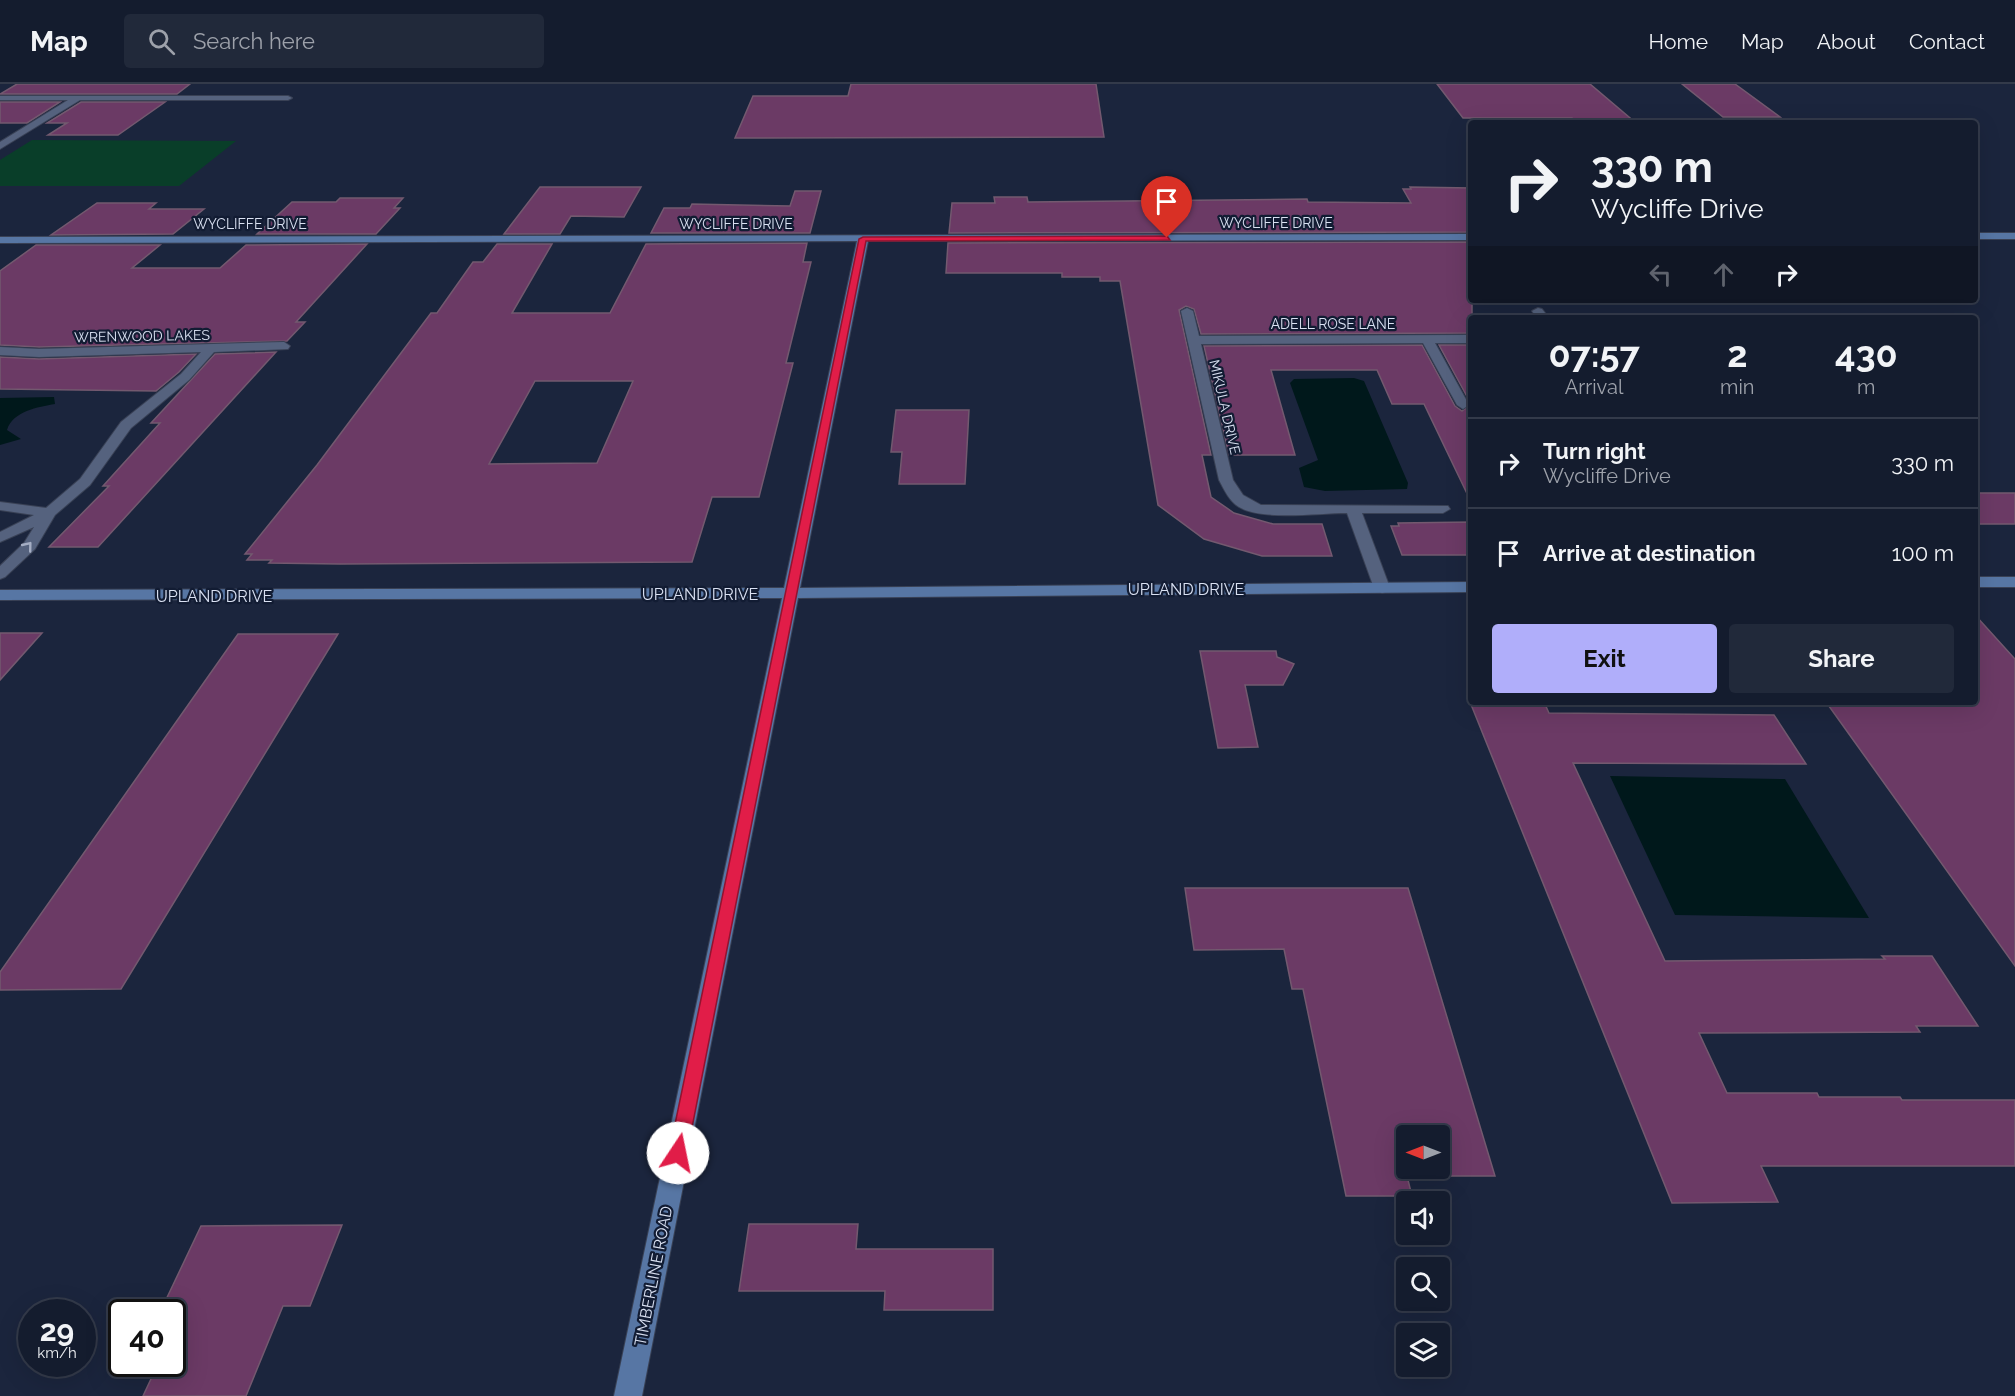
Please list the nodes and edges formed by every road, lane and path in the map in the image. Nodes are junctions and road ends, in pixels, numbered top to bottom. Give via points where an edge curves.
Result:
1 (190, 89) dead end
2 (0, 98) edge
3 (78, 98) junction
4 (177, 98) junction
5 (288, 98) dead end
6 (0, 146) edge
7 (1978, 236) edge
8 (2015, 236) edge
9 (1468, 237) edge
10 (863, 239) junction
11 (0, 240) edge
12 (1187, 311) dead end
13 (1427, 339) junction
14 (1468, 339) edge
15 (1194, 340) junction
16 (284, 346) dead end
17 (210, 349) junction
18 (0, 351) edge
19 (1463, 405) dead end
20 (0, 506) edge
21 (1353, 509) junction
22 (1443, 509) dead end
23 (49, 513) junction
24 (0, 538) edge
25 (0, 574) edge
26 (1978, 582) edge
27 (2015, 582) edge
28 (1468, 587) edge
29 (1382, 588) junction
30 (790, 593) junction
31 (0, 595) edge
32 (628, 1396) edge

1 - 4 street
2 - 3 street
3 - 4 street
3 - 6 street
4 - 5 street
7 - 8 street
9 - 10 street, WYCLIFFE DRIVE
10 - 11 street, WYCLIFFE DRIVE
10 - 30 street, TIMBERLINE ROAD
12 - 15 street, MIKULA DRIVE
13 - 14 street, ADELL ROSE LANE
13 - 15 street, ADELL ROSE LANE
13 - 19 street
15 - 21 street, MIKULA DRIVE via 1231,491 1244,504 1277,510
16 - 17 street, WRENWOOD LAKES
17 - 18 street, WRENWOOD LAKES
17 - 23 street via 185,377 126,425 85,482
20 - 23 street
21 - 22 street
21 - 29 street
23 - 24 street
25 -> 23 street via 30,546
26 - 27 street
28 - 29 street, UPLAND DRIVE
29 - 30 street, UPLAND DRIVE
30 - 31 street, UPLAND DRIVE
30 - 32 street, TIMBERLINE ROAD

